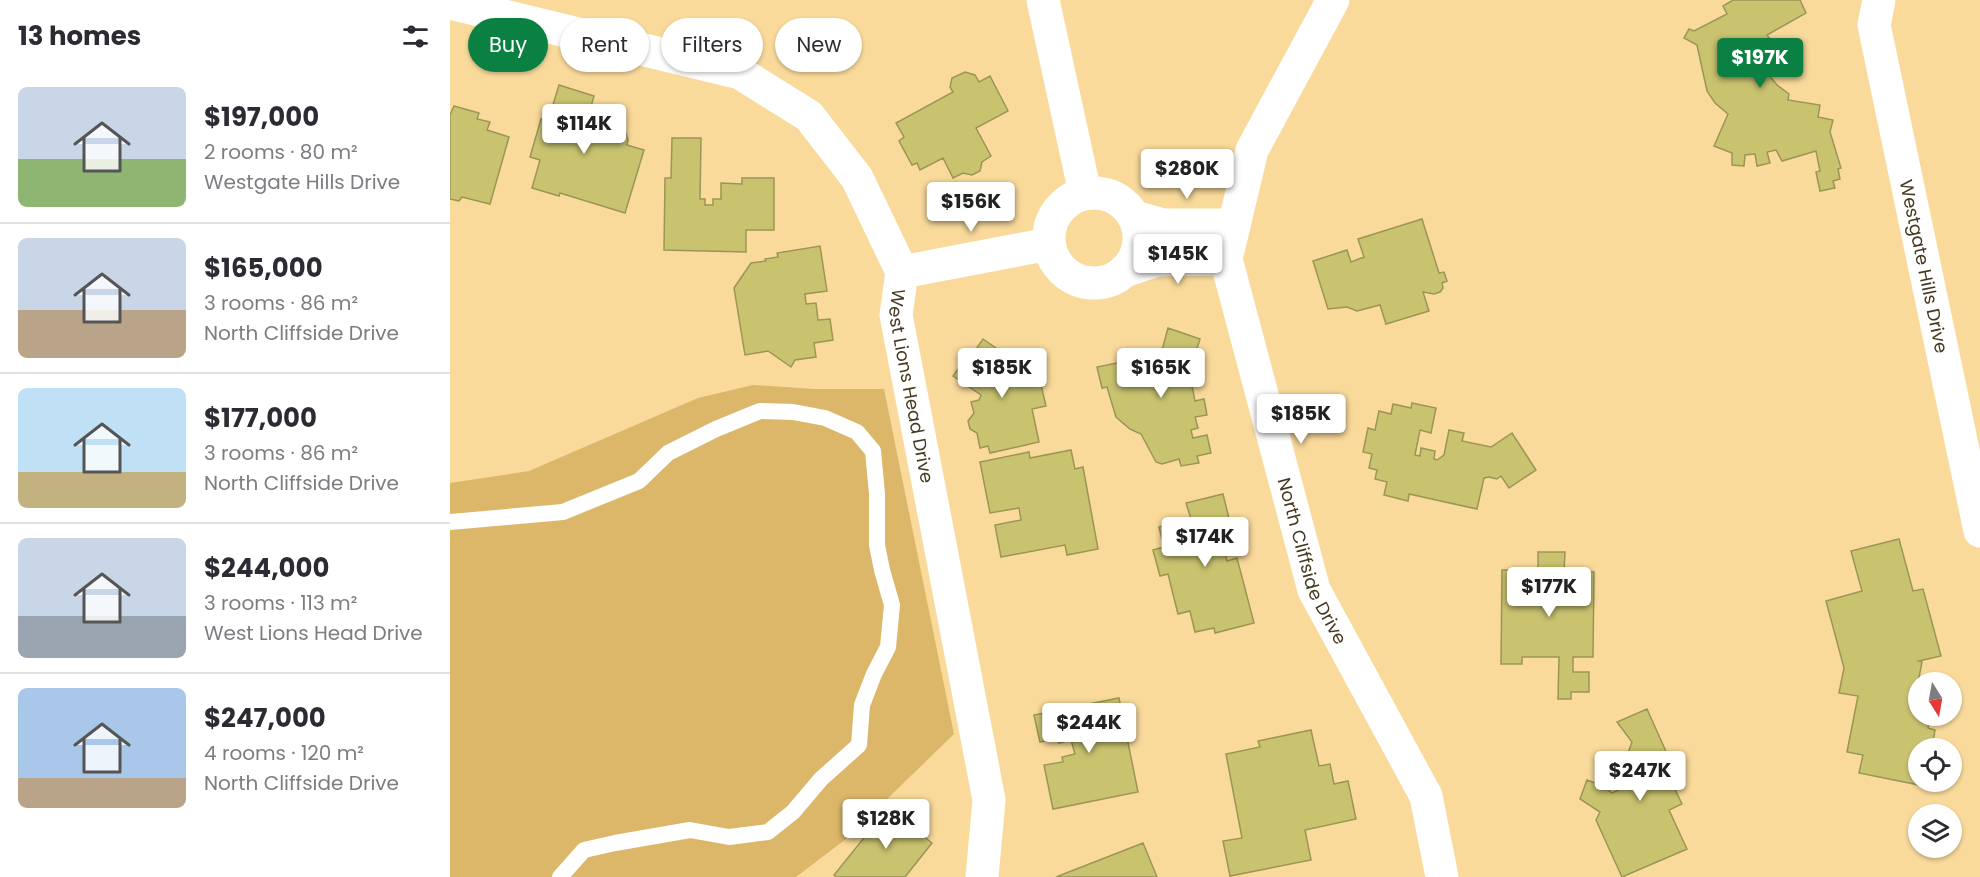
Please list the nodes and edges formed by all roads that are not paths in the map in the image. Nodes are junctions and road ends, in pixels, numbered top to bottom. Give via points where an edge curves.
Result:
1 (1043, 0) edge
2 (1334, 0) edge
3 (1879, 0) edge
4 (452, 2) edge
5 (1085, 193) junction
6 (1134, 217) junction
7 (1234, 225) junction
8 (1049, 244) junction
9 (1226, 259) junction
10 (1124, 271) junction
11 (902, 272) junction
12 (450, 522) edge
13 (1980, 531) edge
14 (560, 877) edge
15 (981, 877) edge
16 (1442, 877) edge

1 - 5 street
2 - 7 street, North Cliffside Drive via 1252,150
3 - 13 street, Westgate Hills Drive via 1874,25
4 - 11 street, West Lions Head Drive via 740,73 809,116 857,178
5 - 6 street via 1113,197
5 - 8 street via 1060,207 1052,220
6 - 7 street via 1163,225
6 - 10 street via 1138,245 1134,259
7 - 9 street, North Cliffside Drive
8 - 10 street via 1056,264 1081,281 1096,283
8 - 11 street
9 - 10 street via 1157,260
9 - 16 street, North Cliffside Drive via 1314,590 1426,796
11 - 15 street, West Lions Head Drive via 896,315 989,800
12 - 14 lane via 563,512 639,481 668,453 760,411 825,417 857,432 873,451 877,545 892,605 888,647 862,705 859,745 768,832 729,837 690,830 615,843 584,850

